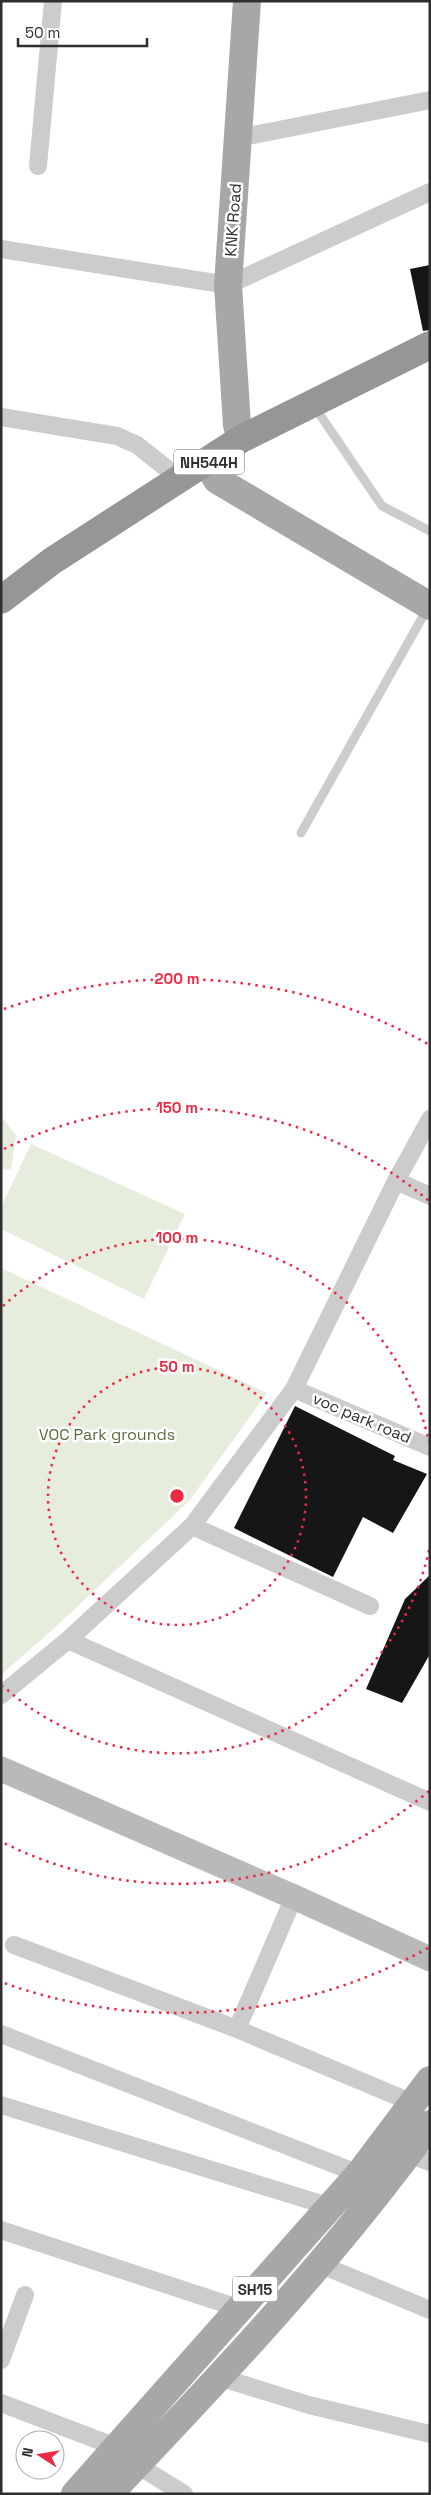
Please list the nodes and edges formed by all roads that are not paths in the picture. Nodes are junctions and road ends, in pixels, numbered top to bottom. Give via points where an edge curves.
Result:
1 (53, 1) edge
2 (247, 1) edge
3 (430, 100) edge
4 (238, 138) junction
5 (38, 166) dead end
6 (430, 192) edge
7 (1, 249) edge
8 (228, 285) junction
9 (430, 329) edge
10 (430, 346) edge
11 (312, 404) junction
12 (1, 417) edge
13 (239, 432) junction
14 (208, 463) junction
15 (166, 468) junction
16 (430, 531) edge
17 (1, 582) edge
18 (1, 600) edge
19 (430, 606) edge
20 (301, 833) dead end
21 (430, 1118) edge
22 (396, 1181) junction
23 (430, 1196) edge
24 (294, 1389) junction
25 (430, 1447) edge
26 (192, 1526) junction
27 (370, 1606) dead end
28 (68, 1640) junction
29 (1, 1695) edge
30 (1, 1769) edge
31 (430, 1802) edge
32 (294, 1897) junction
33 (14, 1945) dead end
34 (430, 1959) edge
35 (237, 2029) junction
36 (1, 2034) edge
37 (430, 2080) edge
38 (414, 2103) junction
39 (1, 2104) edge
40 (430, 2124) edge
41 (419, 2158) edge
42 (371, 2179) junction
43 (328, 2206) junction
44 (1, 2230) edge
45 (319, 2264) junction
46 (25, 2296) dead end
47 (238, 2308) junction
48 (430, 2310) edge
49 (1, 2360) edge
50 (219, 2377) junction
51 (1, 2403) edge
52 (430, 2434) edge
53 (116, 2446) junction
54 (137, 2464) junction
55 (74, 2494) edge
56 (109, 2494) edge
57 (184, 2494) edge

1 - 5 street
2 - 4 main road, KNK Road
3 - 4 street
4 - 8 main road, KNK Road
6 - 8 street
7 - 8 street
8 - 13 main road, KNK Road
9 - 13 highway, NH544H
10 - 11 highway, NH544H
11 - 13 highway, NH544H
11 - 16 lane via 382,506
12 - 15 street via 116,436 137,445
13 - 14 highway, NH544H
13 - 15 highway, NH544H
14 - 18 highway, NH544H via 52,561
14 - 19 main road via 217,480
15 - 17 highway, NH544H
19 - 20 lane
21 - 22 street
22 - 23 street
22 - 24 street
24 - 25 street, voc park road
24 - 26 street
26 - 27 street
26 - 28 street
28 - 29 street
28 - 31 street
30 - 32 main road
32 - 34 main road
32 - 35 street
33 - 35 street
35 - 38 street
36 - 42 street
37 - 38 main road, SH15
38 - 42 main road, SH15
39 - 43 street
40 - 41 main road, SH15
41 - 42 main road, SH15
42 - 43 main road, SH15
42 - 45 main road, SH15
43 - 47 main road, SH15
44 - 47 street
45 - 48 street
45 - 50 main road, SH15
46 - 49 street
47 - 53 main road, SH15
50 - 52 street via 309,2405
50 - 54 main road, SH15
51 - 53 street
53 - 55 main road, SH15
54 - 56 main road, SH15
54 - 57 street

